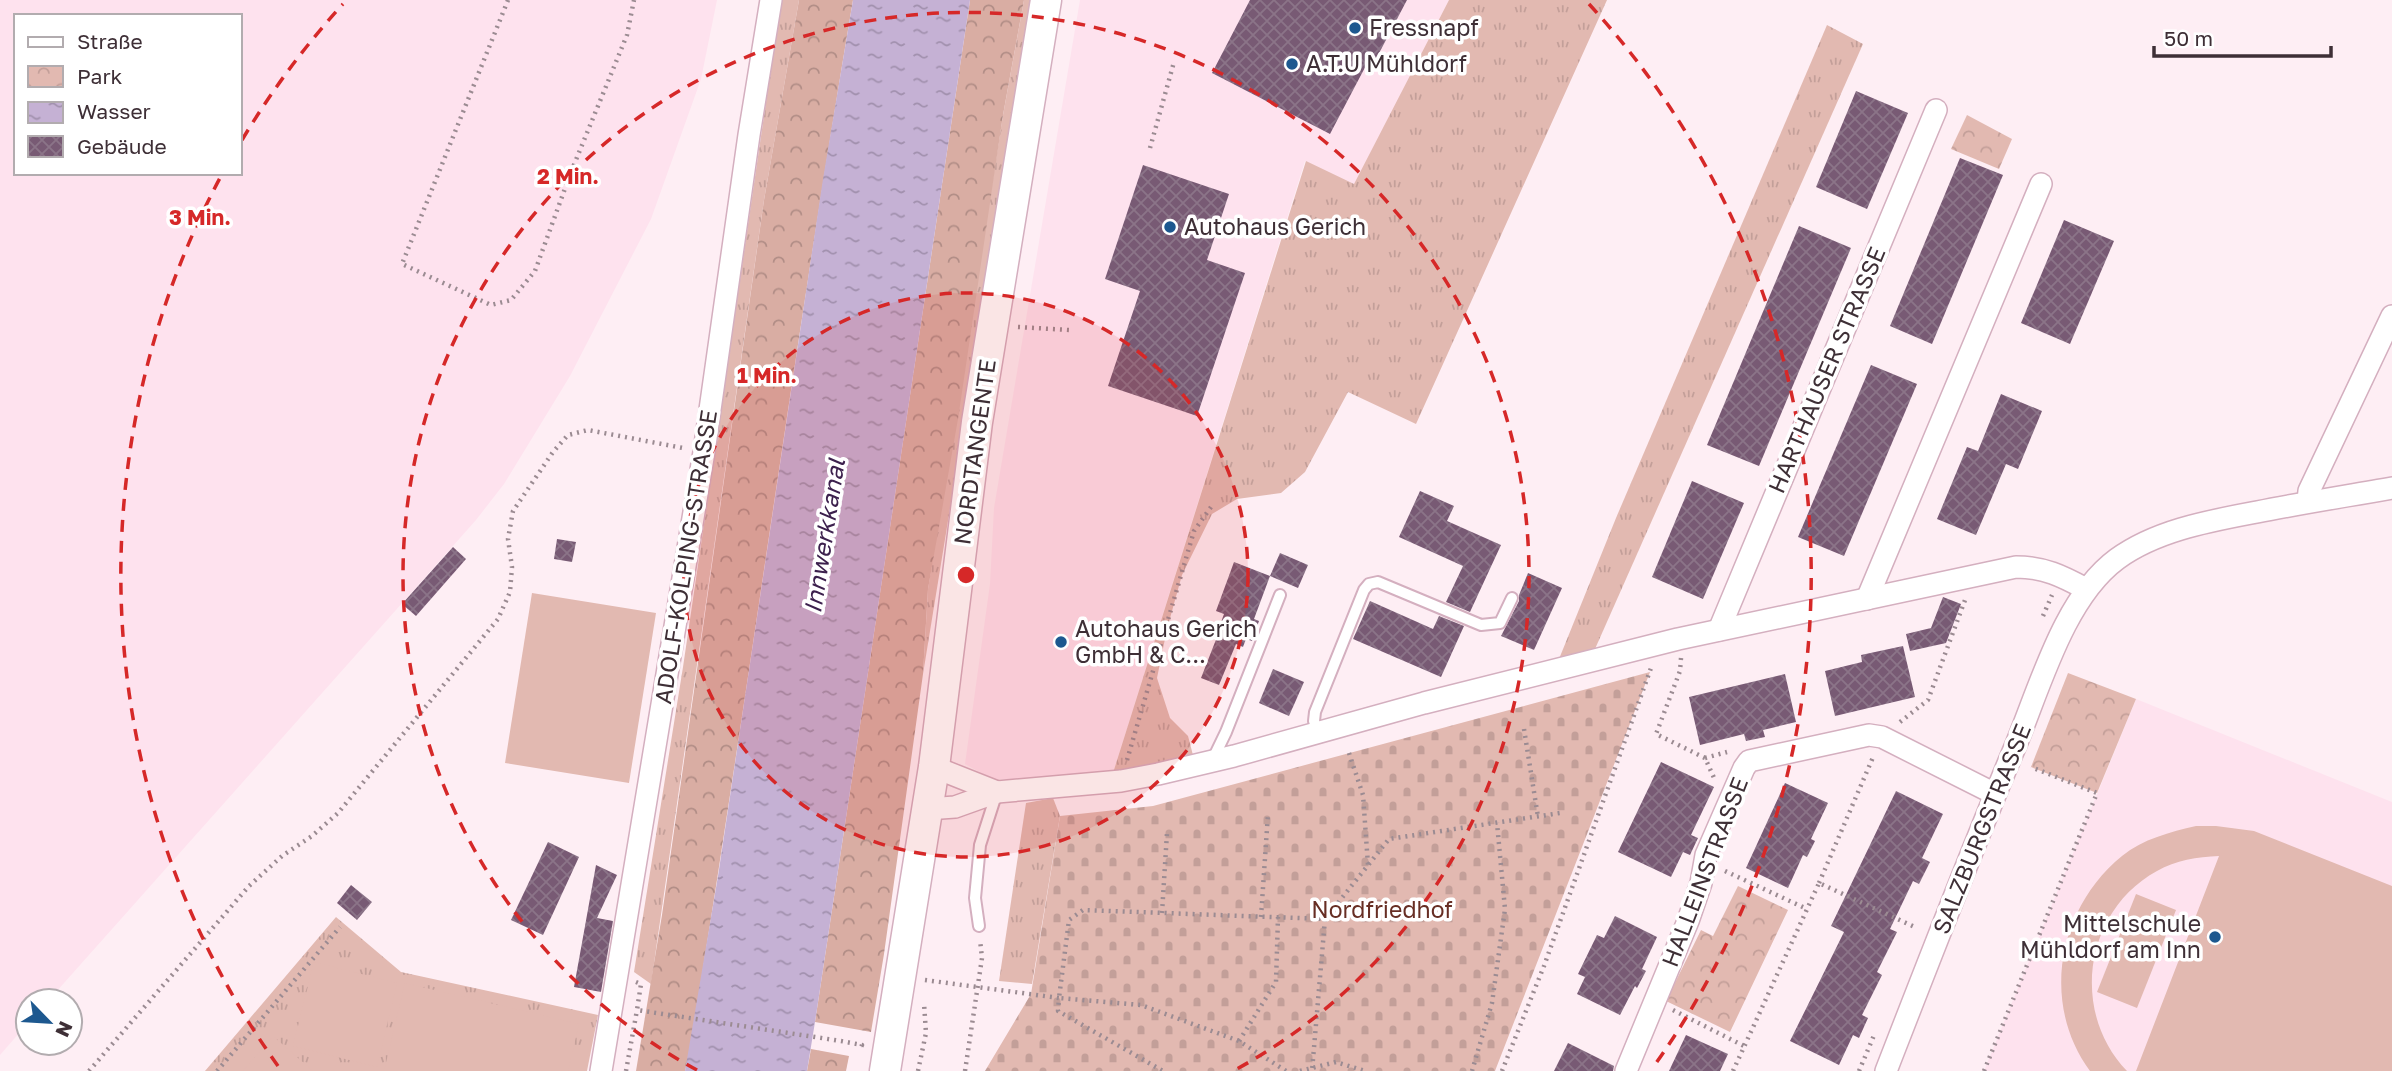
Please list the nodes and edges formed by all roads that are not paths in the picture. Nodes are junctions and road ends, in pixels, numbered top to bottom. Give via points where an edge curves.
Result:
1 (771, 0) edge
2 (1046, 0) edge
3 (1936, 110) dead end
4 (2041, 184) dead end
5 (2392, 316) edge
6 (2392, 488) edge
7 (2308, 502) junction
8 (2086, 589) junction
9 (1280, 595) dead end
10 (1512, 598) dead end
11 (1867, 599) junction
12 (1719, 630) junction
13 (1318, 733) junction
14 (1212, 761) junction
15 (934, 767) junction
16 (997, 792) junction
17 (1995, 794) junction
18 (927, 809) junction
19 (979, 926) road end
20 (872, 1065) edge
21 (601, 1071) edge
22 (1626, 1071) edge
23 (1886, 1071) edge

1 - 21 street, ADOLF-KOLPING-STRASSE via 704,453
2 - 15 main road, NORDTANGENTE via 977,422
3 - 12 street, HARTHAUSER STRASSE
4 - 11 street
5 - 7 street via 2309,491
6 - 7 street
7 - 8 street via 2207,522 2141,545 2118,558
8 - 11 street via 2064,576 2035,567 2016,567
8 - 17 street, SALZBURGSTRASSE
9 - 14 lane
10 - 13 lane via 1500,623 1481,625 1378,582 1369,584 1315,712
11 - 12 street
12 - 13 street
13 - 14 street
14 - 16 street via 1121,781
15 - 16 street
15 - 18 main road, NORDTANGENTE
16 - 18 street via 955,807
16 - 19 lane via 980,845 975,898
17 - 22 street, HALLEINSTRASSE via 1882,737 1869,735 1749,761 1704,861 1688,921
17 - 23 street, SALZBURGSTRASSE
18 - 20 main road, NORDTANGENTE

